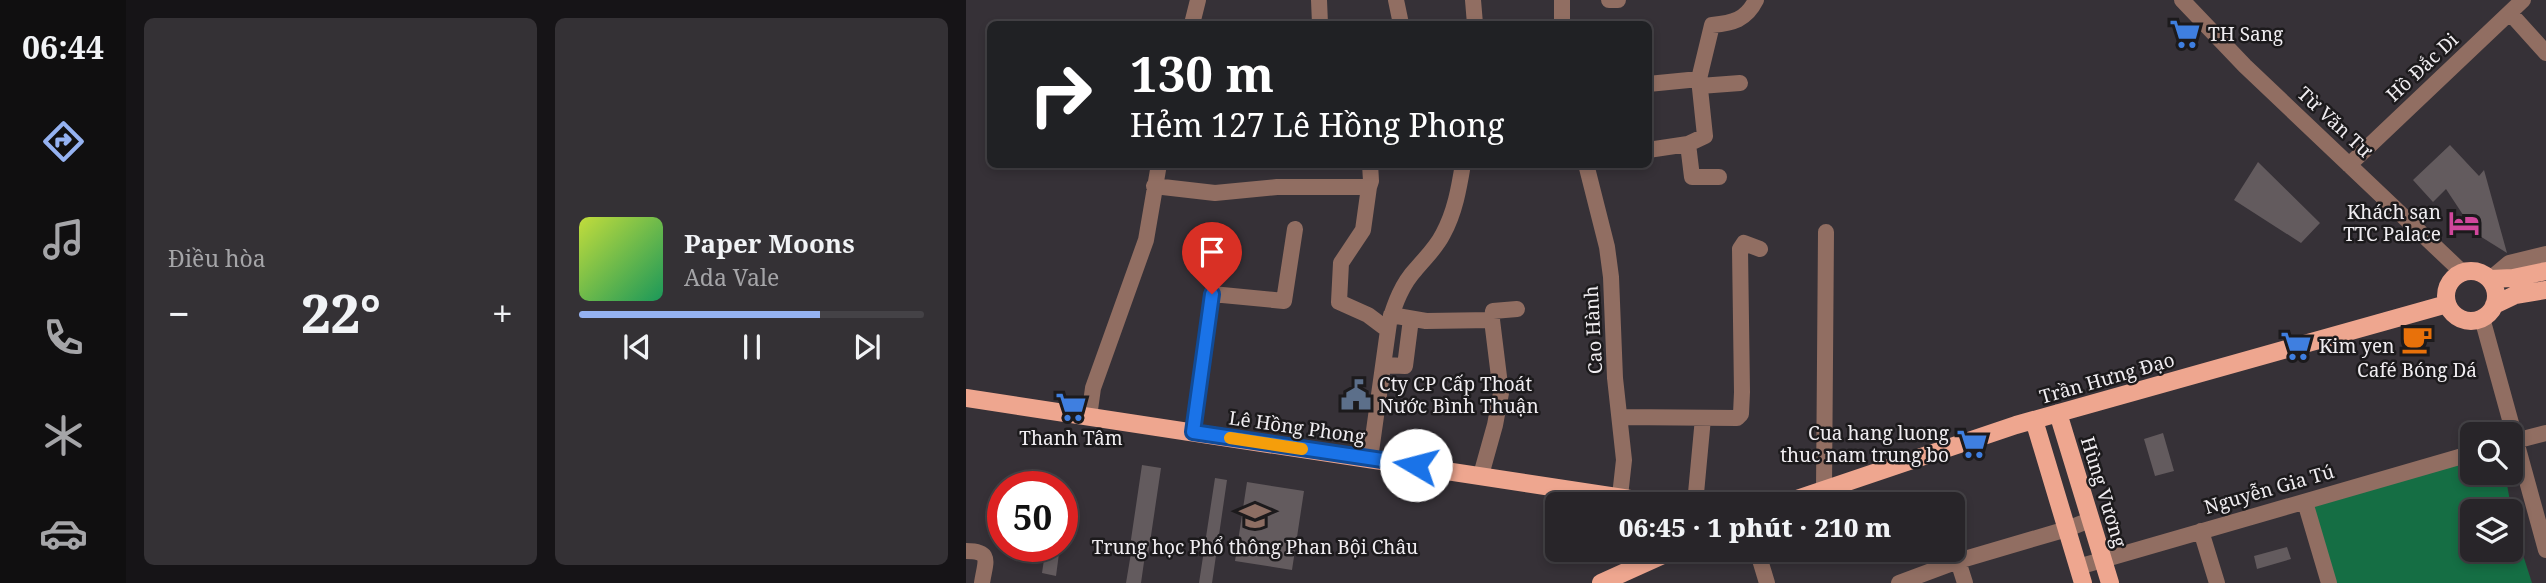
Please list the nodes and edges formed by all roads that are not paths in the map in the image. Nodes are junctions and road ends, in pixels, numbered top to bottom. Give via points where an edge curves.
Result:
1 (1198, 0) edge
2 (1318, 0) edge
3 (1396, 0) edge
4 (1473, 0) edge
5 (1562, 0) edge
6 (1609, 0) edge
7 (1618, 0) edge
8 (1756, 0) edge
9 (2182, 0) edge
10 (2523, 0) edge
11 (2510, 13) junction
12 (1193, 21) edge
13 (1320, 21) edge
14 (1400, 21) edge
15 (1475, 21) edge
16 (1562, 21) edge
17 (2546, 53) edge
18 (1699, 83) junction
19 (1740, 83) dead end
20 (1652, 84) edge
21 (1688, 145) junction
22 (1652, 150) edge
23 (2350, 165) junction
24 (1158, 168) edge
25 (1370, 168) edge
26 (1462, 168) edge
27 (1591, 168) edge
28 (1719, 177) dead end
29 (1154, 186) junction
30 (1369, 187) junction
31 (1295, 229) dead end
32 (1826, 232) dead end
33 (1760, 249) dead end
34 (2546, 254) edge
35 (2546, 271) edge
36 (2462, 272) junction
37 (2490, 279) junction
38 (2546, 290) edge
39 (2447, 304) junction
40 (1517, 309) dead end
41 (2488, 311) junction
42 (1411, 319) junction
43 (1492, 320) junction
44 (1390, 323) junction
45 (1384, 365) junction
46 (966, 398) edge
47 (2058, 413) junction
48 (1089, 417) junction
49 (1620, 417) junction
50 (1703, 418) junction
51 (2034, 420) junction
52 (2509, 422) edge
53 (1193, 432) junction
54 (2546, 433) edge
55 (2523, 439) edge
56 (2460, 457) edge
57 (1370, 459) junction
58 (1481, 475) junction
59 (2523, 475) edge
60 (1824, 489) junction
61 (1594, 492) edge
62 (1621, 492) edge
63 (1696, 492) edge
64 (1816, 492) edge
65 (2305, 502) junction
66 (2090, 520) junction
67 (2067, 529) junction
68 (2201, 531) junction
69 (2546, 550) edge
70 (966, 551) edge
71 (1965, 559) edge
72 (2103, 560) junction
73 (1647, 562) edge
74 (1761, 562) edge
75 (1955, 562) edge
76 (1958, 562) edge
77 (2080, 575) edge
78 (982, 583) edge
79 (1601, 583) edge
80 (1767, 583) edge
81 (1899, 583) edge
82 (1965, 583) edge
83 (2110, 583) edge
84 (2217, 583) edge
85 (2329, 583) edge

1 - 12 street
2 - 13 street
3 - 14 street
4 - 15 street
5 - 16 street
6 - 7 street
8 - 18 street via 1746,16 1734,23 1712,25
9 - 23 street, Từ Văn Tư
10 - 11 street, Hồ Đắc Di
11 - 17 street
11 - 23 street, Hồ Đắc Di
18 - 19 street
18 - 20 street
18 - 21 street via 1705,136
21 - 22 street
21 - 28 street via 1692,177
23 - 36 street, Từ Văn Tư
24 - 29 street
25 - 30 street
26 - 44 street via 1453,213 1443,235 1395,301
27 - 49 street, Cao Hành via 1610,261
29 - 30 street via 1215,193 1277,187
29 - 48 street via 1146,240 1093,388
30 - 44 street via 1363,230 1342,263 1339,302
31 - 53 street via 1284,301 1212,294
32 - 60 street
33 - 50 street via 1744,243 1740,250 1741,414 1737,418
34 - 37 street via 2509,263
35 - 37 main road
36 - 37 main road via 2479,272
36 - 39 main road via 2447,287
37 - 41 main road via 2496,295
38 - 41 main road via 2515,295
39 - 41 main road via 2458,317 2474,320
39 - 47 main road, Trần Hưng Đạo
40 - 43 street via 1493,311
41 - 52 street
42 - 43 street
42 - 44 street
42 - 45 street via 1405,366
43 - 58 street via 1501,393
44 - 45 street
45 - 57 street
46 - 48 main road, Lê Hồng Phong
47 - 51 main road, Trần Hưng Đạo
47 - 66 main road, Hùng Vương
48 - 53 main road, Lê Hồng Phong
49 - 50 street
49 - 62 street, Cao Hành via 1625,460
50 - 63 street
51 - 60 main road, Trần Hưng Đạo
51 - 67 main road
53 - 57 main road, Lê Hồng Phong
54 - 55 street
56 - 65 street, Nguyễn Gia Tú
57 - 58 main road, Lê Hồng Phong
58 - 61 main road, Lê Hồng Phong
59 - 69 street
60 - 64 main road, Trần Hưng Đạo
65 - 68 street, Nguyễn Gia Tú
65 - 85 street
66 - 67 street
66 - 72 main road, Hùng Vương
67 - 71 street
67 - 77 main road
68 - 72 street, Nguyễn Gia Tú
68 - 84 street
70 - 78 street via 984,554
72 - 77 street, Nguyễn Gia Tú
72 - 83 main road, Hùng Vương
73 - 79 main road
74 - 80 street
75 - 81 street
76 - 82 street

